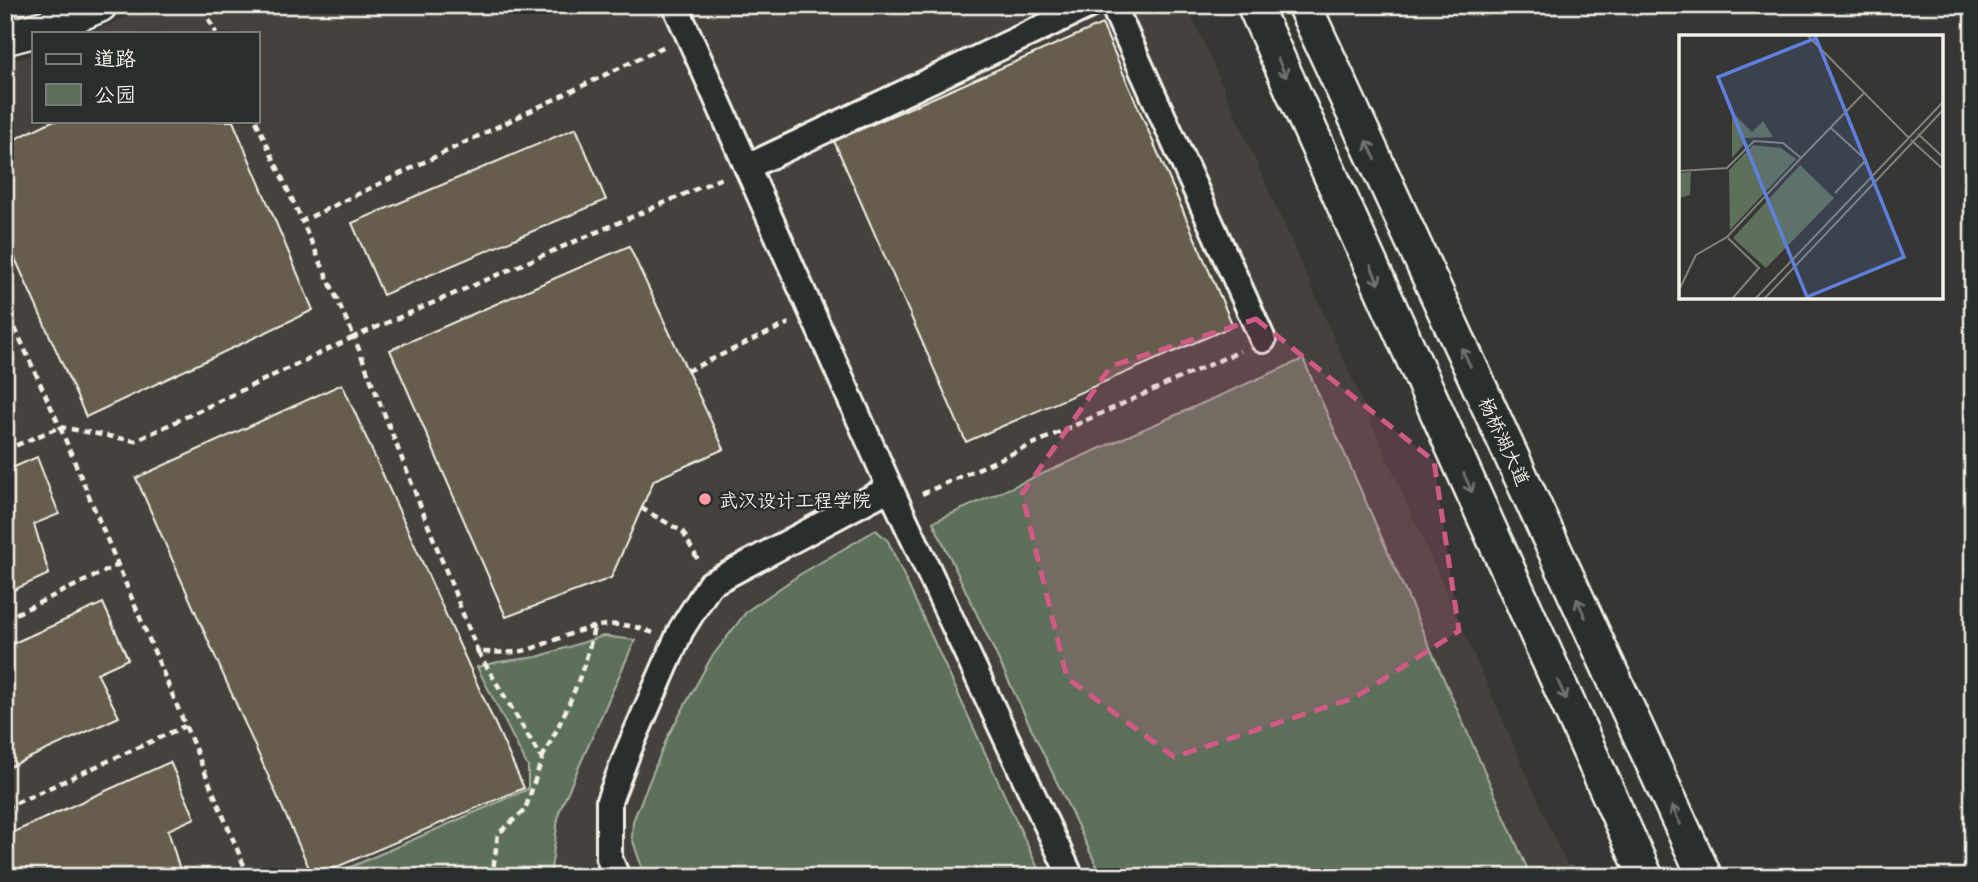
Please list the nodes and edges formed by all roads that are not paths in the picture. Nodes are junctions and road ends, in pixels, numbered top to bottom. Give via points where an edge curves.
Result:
1 (100, 5) edge
2 (675, 5) edge
3 (1090, 5) edge
4 (1113, 5) edge
5 (1254, 5) edge
6 (1304, 5) edge
7 (5, 38) edge
8 (747, 167) junction
9 (1263, 340) road end
10 (894, 496) junction
11 (617, 877) edge
12 (1071, 877) edge
13 (1646, 877) edge
14 (1705, 877) edge

1 - 7 main road
2 - 8 street
3 - 8 street
4 - 9 street
5 -> 13 main road
14 -> 6 main road, 杨桥湖大道
8 - 10 street
10 - 11 street via 710,584 676,643 609,801 609,858
10 - 12 street

